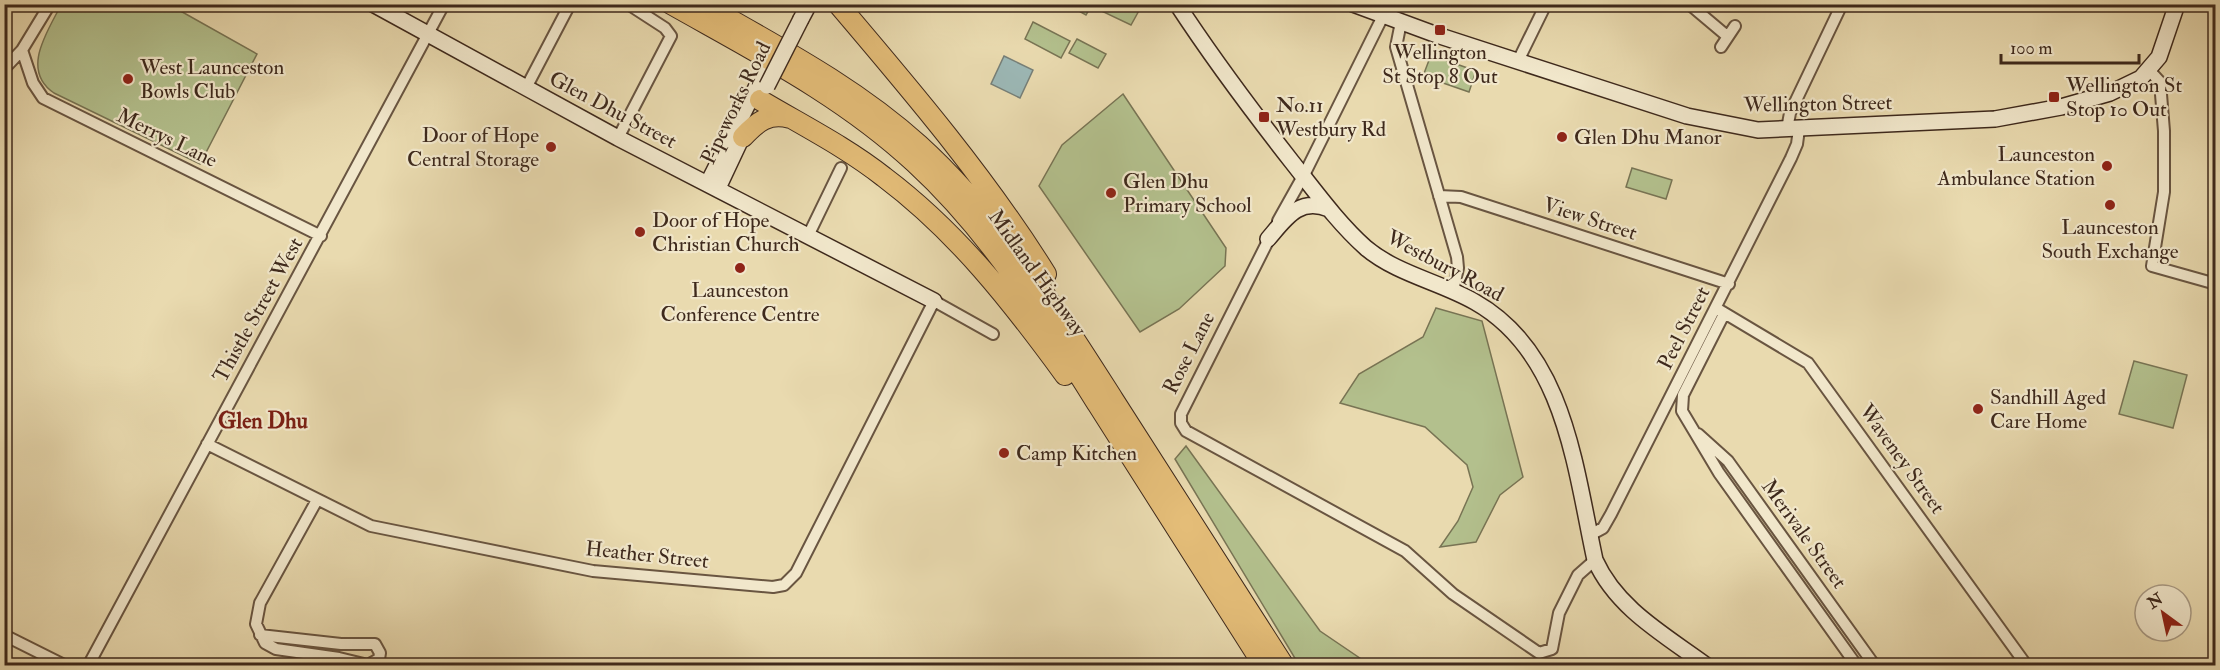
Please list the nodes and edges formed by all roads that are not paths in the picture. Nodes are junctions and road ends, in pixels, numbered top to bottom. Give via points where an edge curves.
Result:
1 (50, 4) edge
2 (373, 4) edge
3 (444, 4) edge
4 (570, 4) edge
5 (628, 4) edge
6 (672, 4) edge
7 (703, 4) edge
8 (809, 4) edge
9 (838, 4) edge
10 (854, 4) edge
11 (1177, 4) edge
12 (1353, 4) edge
13 (1546, 4) edge
14 (1689, 4) edge
15 (1842, 4) edge
16 (2177, 4) edge
17 (798, 12) edge
18 (1382, 12) edge
19 (1401, 22) junction
20 (1735, 26) dead end
21 (428, 35) junction
22 (1727, 36) junction
23 (1721, 47) dead end
24 (22, 50) junction
25 (879, 52) junction
26 (1518, 61) junction
27 (4, 69) edge
28 (2150, 70) junction
29 (526, 88) junction
30 (760, 91) junction
31 (793, 118) junction
32 (1793, 129) junction
33 (743, 136) junction
34 (618, 138) junction
35 (841, 168) dead end
36 (1303, 177) junction
37 (713, 186) junction
38 (1439, 196) junction
39 (1329, 209) junction
40 (321, 236) junction
41 (808, 236) junction
42 (1268, 239) junction
43 (1729, 284) junction
44 (2216, 284) edge
45 (1453, 291) junction
46 (934, 301) junction
47 (1720, 311) junction
48 (993, 334) dead end
49 (1695, 432) junction
50 (207, 444) junction
51 (317, 500) junction
52 (1169, 517) junction
53 (1590, 535) junction
54 (1209, 547) junction
55 (1596, 560) junction
56 (4, 635) edge
57 (260, 635) junction
58 (66, 666) edge
59 (88, 666) edge
60 (1264, 666) edge
61 (1284, 666) edge
62 (1707, 666) edge
63 (1857, 666) edge
64 (1875, 666) edge
65 (2027, 666) edge

1 - 24 street
2 - 21 main road, Glen Dhu Street
3 - 21 street, Thistle Street West
4 - 29 street
5 - 34 street via 671,36
6 - 52 highway, Midland Highway via 827,94 893,144 939,187 1030,298
7 - 54 highway, Midland Highway via 841,85 917,143 960,185 1045,294
8 - 17 main road, Pipeworks Road
9 - 25 highway
10 - 25 highway
11 - 36 main road, Westbury Road
12 - 18 main road, Wellington Street
13 - 26 street
14 - 22 street
15 - 32 street, Peel Street via 1790,113
16 - 28 main road, Wellington Street via 2167,41
17 - 30 main road, Pipeworks Road, bridge
17 - 30 main road, Pipeworks Road via 766,66
18 - 19 main road, Wellington Street
18 - 36 street, Rose Lane
19 - 26 main road, Wellington Street
19 - 38 street via 1396,47
20 - 22 street
21 - 29 main road, Glen Dhu Street
21 - 40 street, Thistle Street West
22 - 23 street
24 - 27 street
24 - 40 street, Merrys Lane via 33,83 44,98
25 - 54 highway via 958,149 1027,244 1155,449
26 - 32 main road, Wellington Street via 1687,116 1735,127
28 - 32 main road, Wellington Street via 2110,93 2014,116
28 - 44 street via 2160,82 2164,131 2164,192 2152,266
29 - 34 main road, Glen Dhu Street
30 - 31 highway
30 - 33 main road, Pipeworks Road
30 - 37 main road, Pipeworks Road
31 - 33 highway via 765,118
31 - 52 highway via 883,176 967,250 1017,310
32 - 43 street, Peel Street via 1797,144
33 - 37 main road, Pipeworks Road
34 - 37 main road, Glen Dhu Street
35 - 41 street
36 - 39 main road, Westbury Road
36 - 42 street, Rose Lane
37 - 41 main road, Glen Dhu Street
38 - 43 street, View Street via 1461,197
38 - 45 street via 1458,266
39 - 42 main road via 1314,204 1299,207
39 - 45 main road, Westbury Road via 1384,260
40 - 50 street, Thistle Street West
41 - 46 main road, Glen Dhu Street
42 - 55 street, Rose Lane via 1183,409 1182,427 1405,550 1453,594 1539,653 1552,649 1563,605 1578,575
43 - 47 street, Peel Street
45 - 53 main road, Westbury Road via 1500,318 1538,362 1566,434
46 - 48 street, Glen Dhu Street
46 - 51 street, Heather Street via 796,573 784,585 572,567 371,526
47 - 49 street, Merivale Street via 1681,400 1682,411
47 - 53 street, Peel Street via 1603,528
47 - 65 street, Waveney Street via 1808,363
49 - 63 street, Merivale Street via 1719,473
49 - 64 street, Merivale Street via 1728,461
50 - 51 street, Heather Street
50 - 59 street, Thistle Street West
51 - 57 street via 260,603 256,624
52 - 60 highway, Midland Highway
53 - 55 main road, Westbury Road
54 - 61 highway, Midland Highway
55 - 62 main road, Westbury Road via 1606,582 1620,599
56 - 58 street
57 - 57 street via 341,644 370,643 380,653 375,663 368,665 276,649

